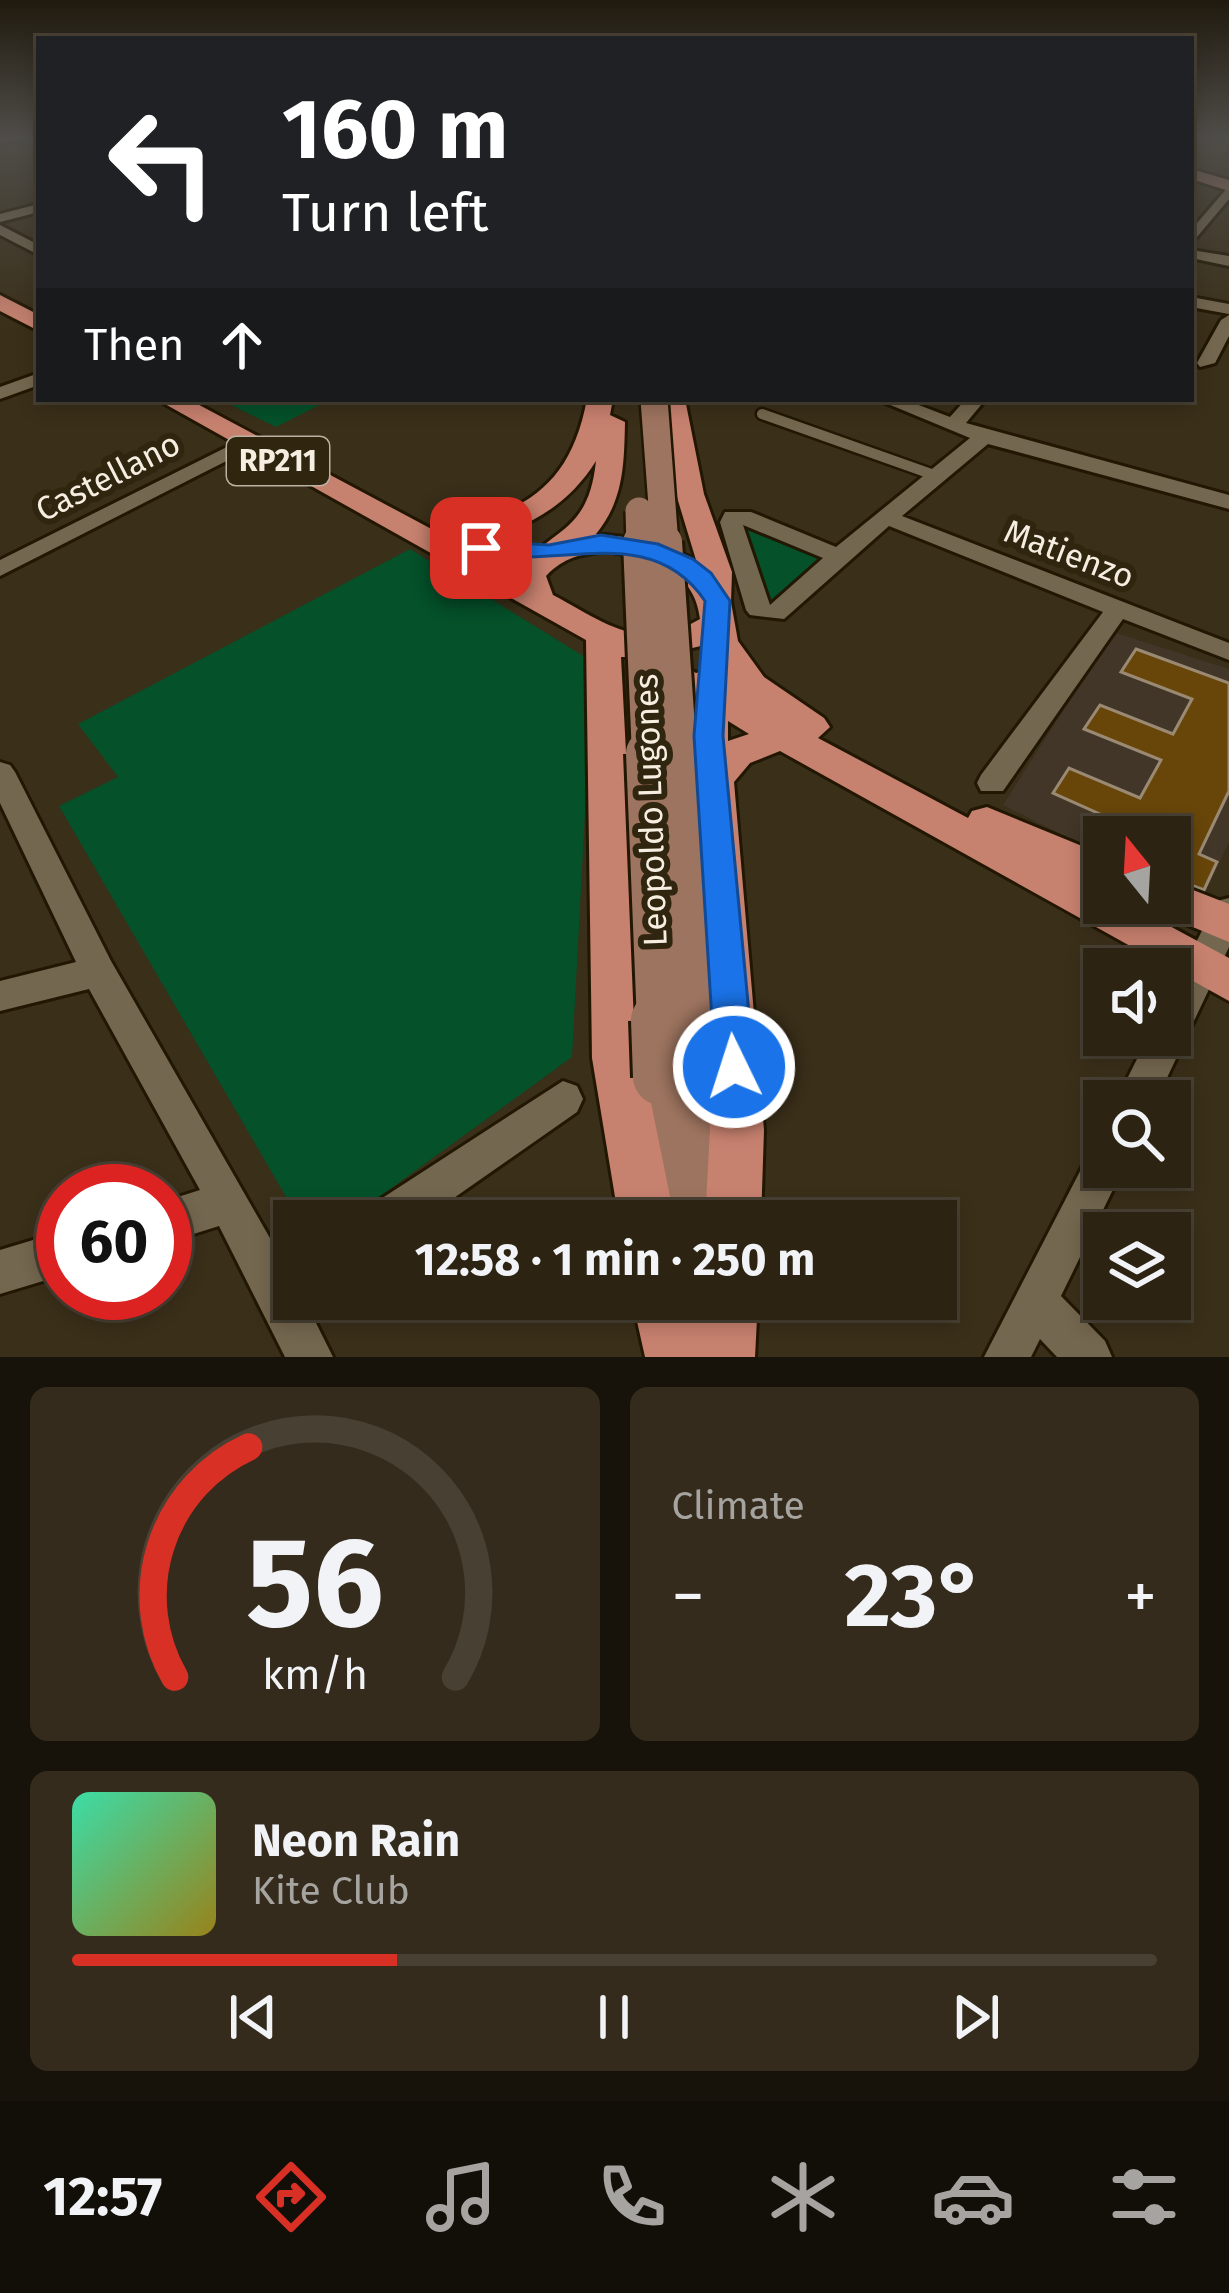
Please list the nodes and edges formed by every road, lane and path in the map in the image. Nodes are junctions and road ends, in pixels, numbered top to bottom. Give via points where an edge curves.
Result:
1 (1221, 200) edge
2 (1194, 203) edge
3 (1217, 207) junction
4 (36, 209) edge
5 (0, 218) edge
6 (0, 229) edge
7 (1194, 236) edge
8 (36, 249) edge
9 (1194, 255) edge
10 (1229, 261) edge
11 (0, 302) edge
12 (1194, 303) edge
13 (1229, 309) edge
14 (1229, 320) edge
15 (36, 322) edge
16 (1198, 361) edge
17 (1229, 368) edge
18 (36, 380) edge
19 (0, 393) edge
20 (174, 402) edge
21 (600, 402) edge
22 (613, 402) edge
23 (634, 402) edge
24 (654, 402) edge
25 (673, 402) edge
26 (893, 402) edge
27 (973, 402) edge
28 (762, 414) dead end
29 (953, 426) junction
30 (597, 434) junction
31 (984, 437) junction
32 (247, 443) junction
33 (609, 466) junction
34 (934, 475) junction
35 (1229, 502) edge
36 (885, 518) junction
37 (388, 520) junction
38 (445, 541) junction
39 (558, 549) junction
40 (839, 556) junction
41 (0, 569) edge
42 (541, 602) junction
43 (1118, 609) junction
44 (718, 621) junction
45 (613, 642) junction
46 (1229, 652) edge
47 (708, 696) junction
48 (782, 736) junction
49 (0, 772) edge
50 (714, 781) junction
51 (992, 783) dead end
52 (1083, 864) edge
53 (1191, 906) edge
54 (1228, 919) edge
55 (98, 972) junction
56 (1215, 974) edge
57 (0, 996) edge
58 (1191, 1005) edge
59 (683, 1077) junction
60 (563, 1099) dead end
61 (1093, 1188) edge
62 (416, 1200) edge
63 (643, 1200) edge
64 (669, 1200) edge
65 (711, 1200) edge
66 (734, 1200) edge
67 (229, 1202) junction
68 (192, 1214) edge
69 (36, 1261) edge
70 (273, 1269) edge
71 (0, 1272) edge
72 (1037, 1303) junction
73 (297, 1320) edge
74 (310, 1357) edge
75 (1007, 1357) edge
76 (1089, 1357) edge

1 - 3 street
2 - 3 street
3 - 7 street
4 - 5 street
6 - 8 street
9 - 10 street
11 - 15 main road
12 - 13 street
14 - 16 street
16 - 17 street
18 - 19 street
20 - 32 main road, RP211
21 - 30 main road
22 - 33 main road
23 - 59 main road, Leopoldo Lugones, bridge
24 - 59 main road, Leopoldo Lugones, bridge
25 - 44 main road via 716,572
26 - 29 street
27 - 29 street
28 - 34 lane
29 - 31 street
30 - 33 main road
30 - 38 main road via 581,468 552,499
31 - 34 street
31 - 35 street
32 - 37 main road, RP211
32 - 41 street, Castellano
33 - 39 main road via 602,510
34 - 36 street
36 - 40 street
36 - 43 street, Matienzo
37 - 38 main road, RP211
37 - 42 main road, RP211
38 - 39 main road, RP211
39 - 42 main road via 530,574
39 - 44 main road via 601,542 684,564 702,578
40 - 40 street via 742,517 731,522 767,614
42 - 45 main road
43 - 46 street, Matienzo
43 - 51 street
44 - 45 main road via 670,646
44 - 47 main road
44 - 52 main road via 752,686 791,716 1006,832
45 - 47 main road
45 - 63 main road via 617,1058
47 - 48 main road
47 - 50 main road
48 - 50 main road via 736,753
48 - 56 main road
49 - 55 street
50 - 66 main road via 737,1130
53 - 54 main road
54 - 56 street
55 - 57 street
55 - 67 street
56 - 58 street
59 - 64 main road, Leopoldo Lugones
59 - 65 main road, Leopoldo Lugones
60 - 62 street
61 - 72 street
67 - 68 street
67 - 70 street
69 - 71 street
72 - 75 street
72 - 76 street
73 - 74 street

